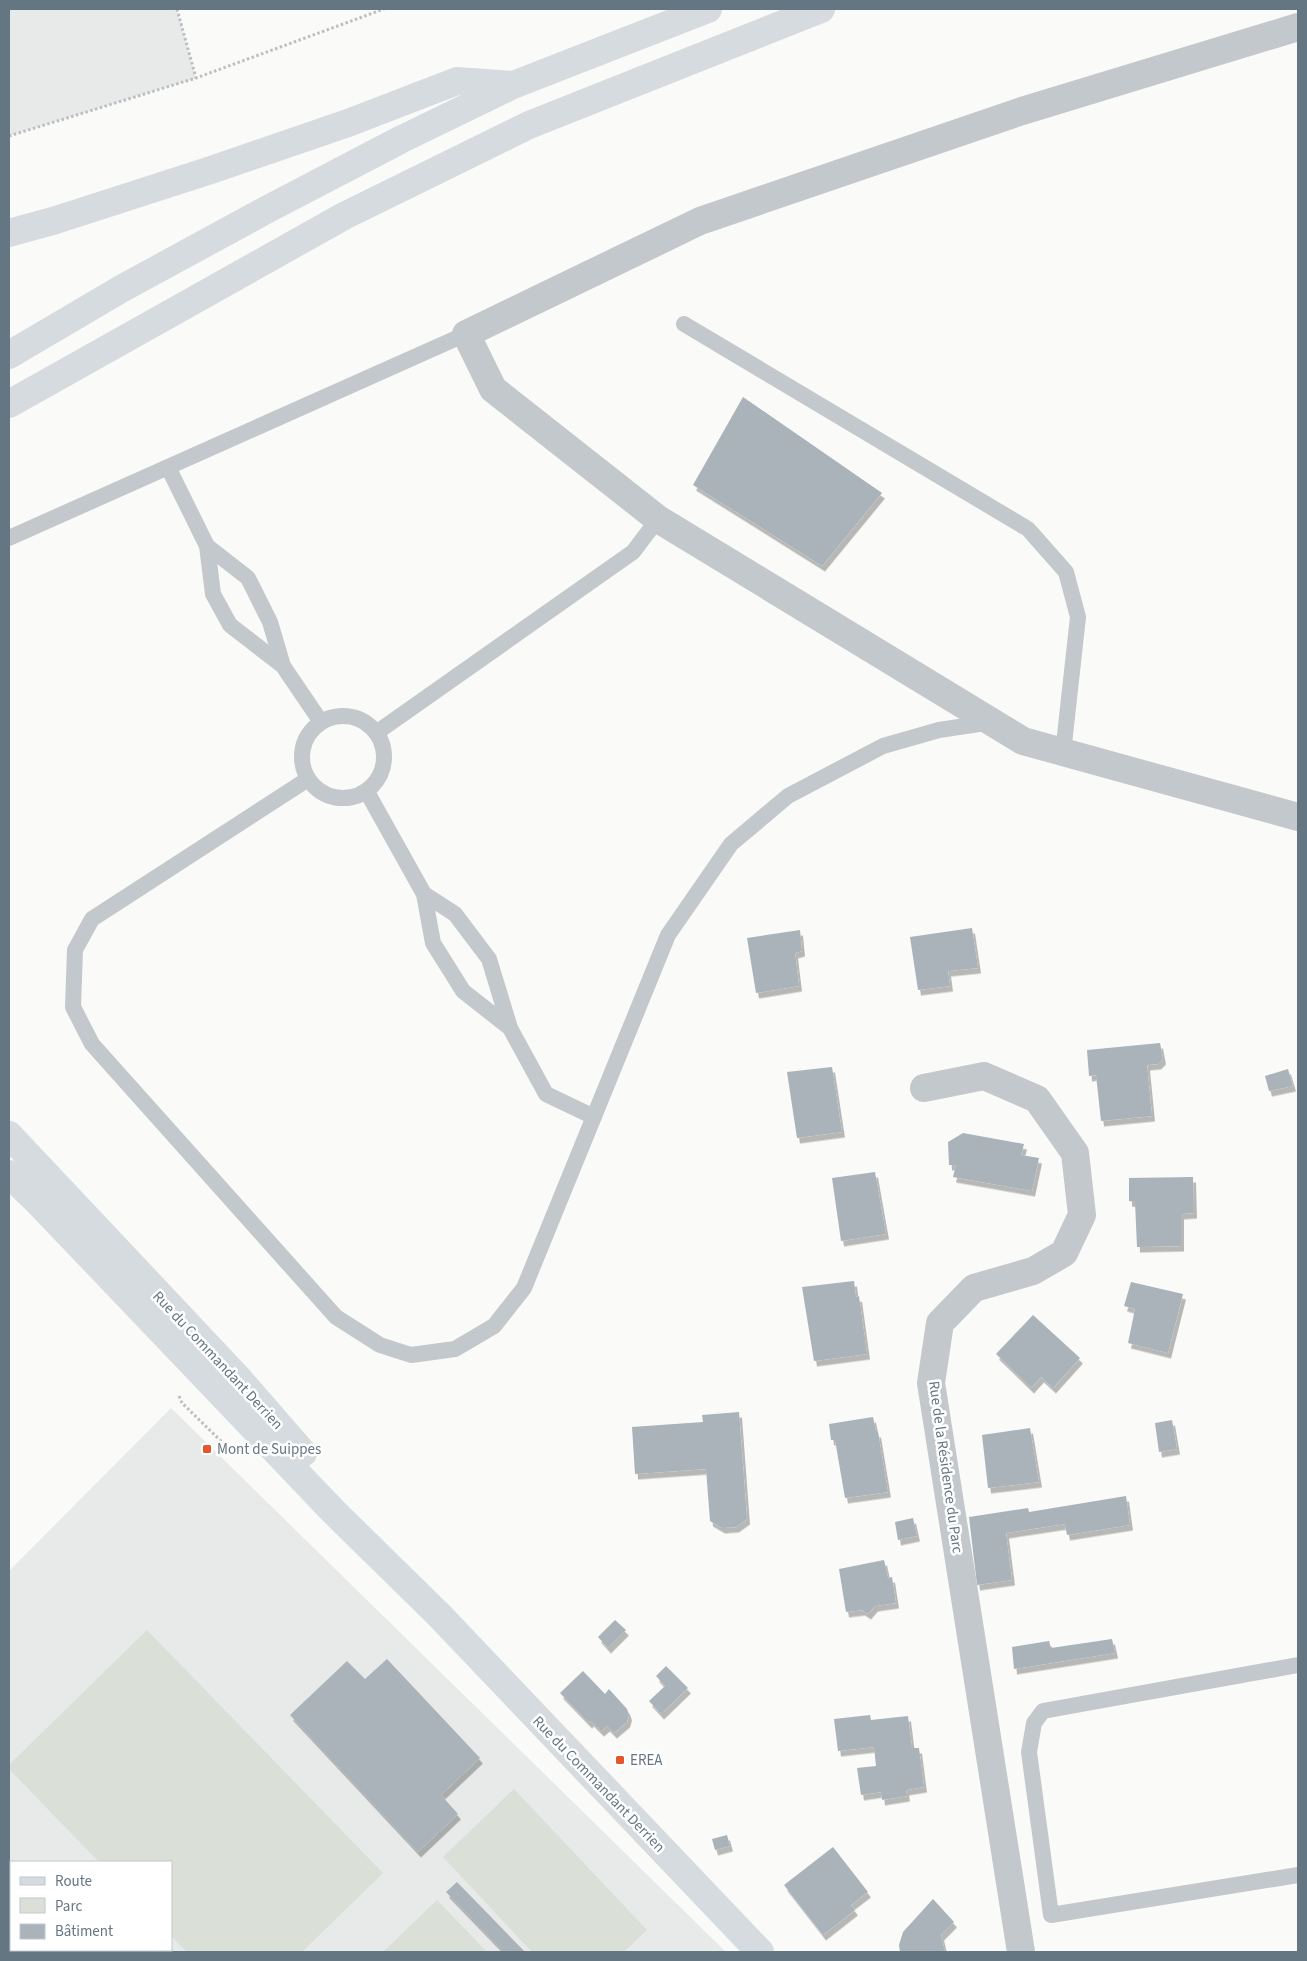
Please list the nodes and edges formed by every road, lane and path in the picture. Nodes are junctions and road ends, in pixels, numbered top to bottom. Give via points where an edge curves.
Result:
1 (177, 9) edge
2 (384, 9) edge
3 (708, 9) edge
4 (821, 9) edge
5 (1298, 27) edge
6 (196, 78) junction
7 (513, 85) junction
8 (9, 136) edge
9 (9, 233) edge
10 (684, 324) dead end
11 (466, 334) junction
12 (9, 355) edge
13 (9, 404) edge
14 (168, 467) junction
15 (658, 520) junction
16 (9, 538) edge
17 (207, 546) junction
18 (283, 666) junction
19 (321, 722) junction
20 (992, 722) junction
21 (376, 733) junction
22 (1063, 753) junction
23 (308, 779) junction
24 (367, 792) junction
25 (1298, 817) edge
26 (424, 894) junction
27 (510, 1028) junction
28 (924, 1088) dead end
29 (594, 1117) junction
30 (9, 1135) edge
31 (9, 1174) edge
32 (439, 1615) junction
33 (1298, 1665) edge
34 (1298, 1875) edge
35 (760, 1952) edge
36 (1021, 1952) edge

1 - 6 path
2 - 6 path
3 - 7 main road
4 - 13 main road via 538,122 494,143 344,216
5 - 11 street via 1022,111 700,221
6 - 8 path
7 - 9 main road via 457,81 211,170
7 - 12 main road via 268,209
10 - 22 lane via 1028,529 1066,572 1078,617
11 - 14 lane
11 - 15 street via 492,389
14 - 16 lane
14 - 17 lane
15 - 20 street
15 - 21 lane via 633,552
17 - 18 lane via 248,578 270,622
17 - 18 lane via 213,594 230,625
18 - 19 lane
19 - 21 lane via 334,716 348,716 362,720
19 - 23 lane via 302,745 301,760
20 - 22 street via 1023,741
20 - 29 lane via 939,730 883,746 788,796 731,844 668,936
21 - 24 lane via 384,754 383,768
22 - 25 street
23 - 24 lane via 326,796 339,799 354,798
23 - 29 lane via 92,919 75,950 73,1007 92,1044 336,1318 380,1345 410,1355 454,1349 494,1326 524,1288
24 - 26 lane
26 - 27 lane via 455,914 489,959
26 - 27 lane via 433,944 463,991
27 - 29 lane via 546,1094
28 - 36 street, Rue de la Résidence du Parc via 984,1076 1037,1100 1075,1153 1082,1215 1064,1253 1033,1271 974,1288 940,1323 931,1383
30 - 32 main road, Rue du Commandant Derrien via 236,1376
31 - 32 main road, Rue du Commandant Derrien via 371,1550
32 - 35 main road, Rue du Commandant Derrien
33 - 34 lane via 1042,1711 1034,1723 1029,1752 1051,1915

